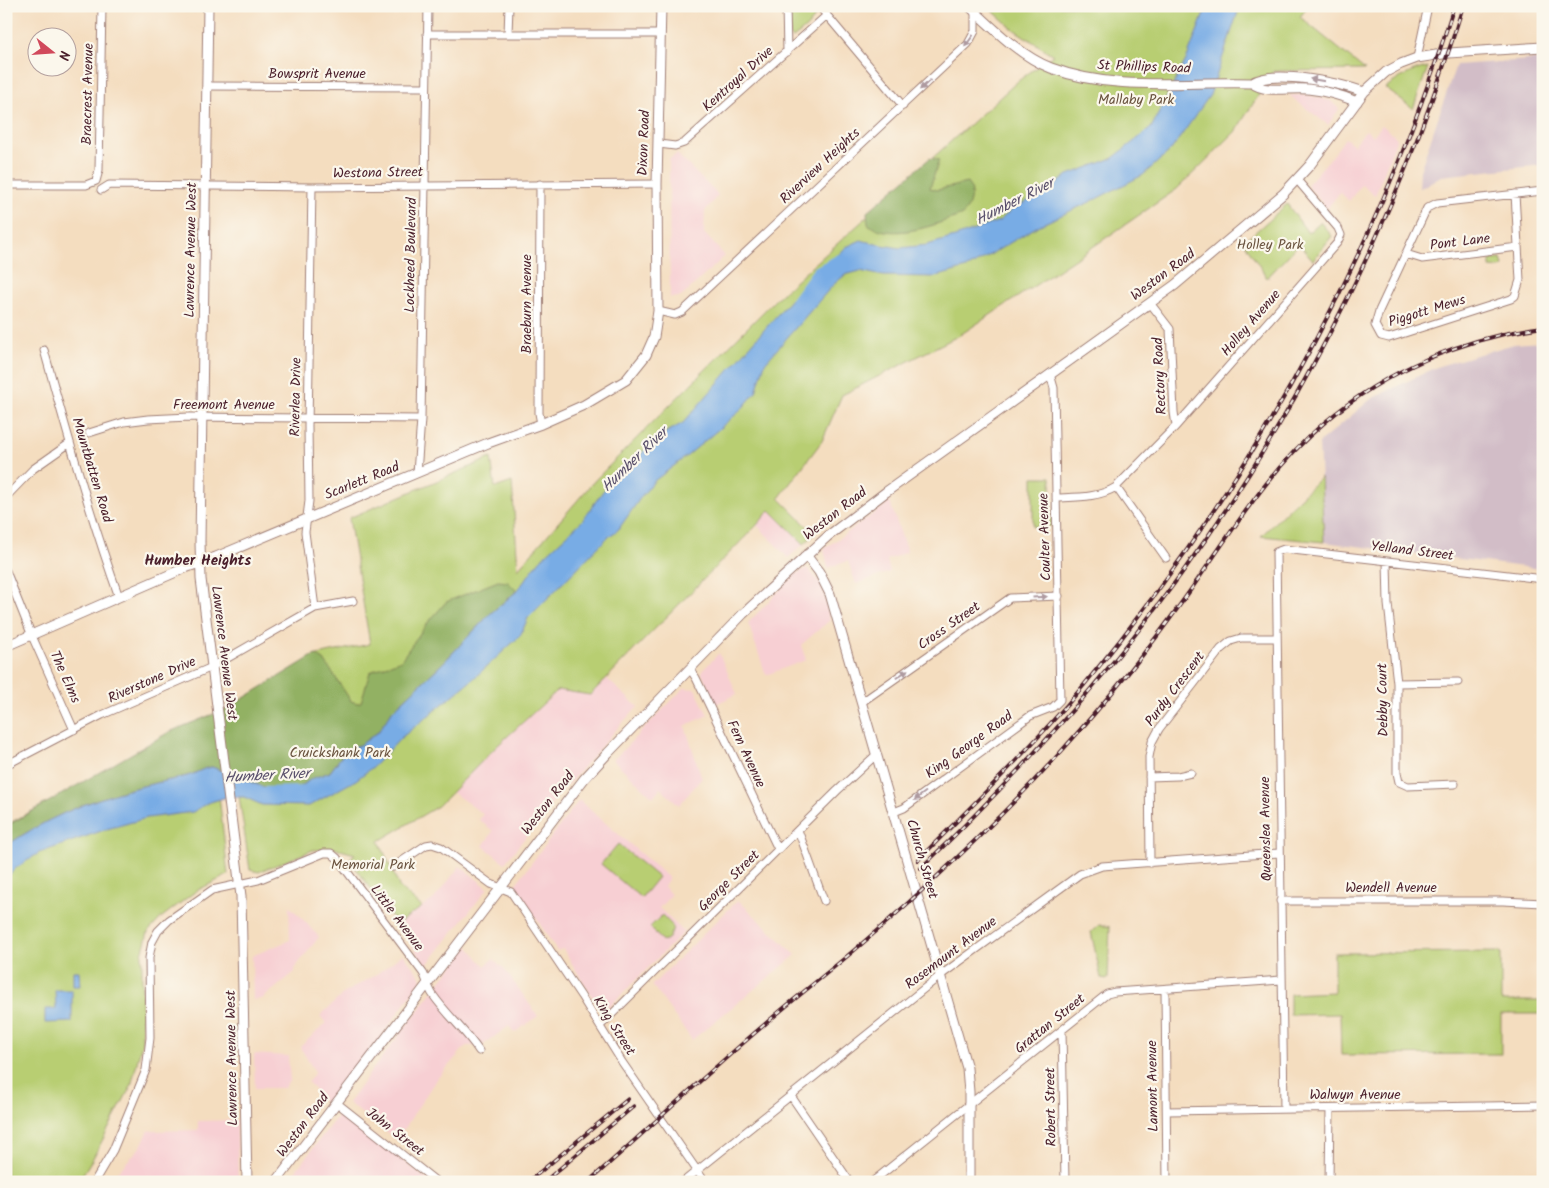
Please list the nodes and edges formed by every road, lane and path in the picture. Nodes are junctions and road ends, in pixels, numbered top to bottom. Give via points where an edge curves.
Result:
1 (102, 6) edge
2 (208, 6) edge
3 (428, 6) edge
4 (509, 6) edge
5 (661, 6) edge
6 (786, 6) edge
7 (819, 6) edge
8 (1428, 6) edge
9 (972, 9) edge
10 (826, 15) junction
11 (427, 34) junction
12 (508, 34) junction
13 (660, 34) junction
14 (1543, 47) edge
15 (787, 52) junction
16 (1417, 58) junction
17 (1252, 83) junction
18 (207, 86) junction
19 (426, 87) junction
20 (1364, 92) junction
21 (1357, 102) junction
22 (902, 106) junction
23 (659, 144) junction
24 (1298, 180) junction
25 (540, 184) junction
26 (657, 184) junction
27 (6, 185) edge
28 (424, 185) junction
29 (205, 186) junction
30 (312, 187) junction
31 (101, 190) dead end
32 (1543, 191) edge
33 (1515, 194) junction
34 (1518, 247) junction
35 (1406, 254) junction
36 (658, 280) joint
37 (1150, 303) junction
38 (658, 311) junction
39 (44, 350) dead end
40 (1050, 374) junction
41 (202, 417) junction
42 (308, 417) junction
43 (421, 419) junction
44 (541, 424) junction
45 (1176, 426) junction
46 (89, 433) dead end
47 (70, 443) junction
48 (417, 473) junction
49 (1116, 487) junction
50 (6, 497) edge
51 (1056, 498) junction
52 (307, 519) junction
53 (1279, 550) joint
54 (806, 555) junction
55 (1166, 558) dead end
56 (1387, 561) junction
57 (200, 562) junction
58 (6, 571) edge
59 (1543, 580) edge
60 (1059, 596) junction
61 (119, 597) junction
62 (353, 601) dead end
63 (315, 608) junction
64 (32, 636) junction
65 (1276, 638) junction
66 (6, 646) edge
67 (212, 667) junction
68 (690, 670) junction
69 (1458, 682) dead end
70 (1397, 683) junction
71 (1060, 700) joint
72 (862, 702) junction
73 (74, 730) junction
74 (877, 754) junction
75 (6, 765) edge
76 (1191, 773) dead end
77 (1150, 778) junction
78 (1455, 784) dead end
79 (894, 812) junction
80 (798, 830) junction
81 (778, 850) junction
82 (1280, 853) junction
83 (1150, 863) junction
84 (392, 867) dead end
85 (240, 884) junction
86 (500, 888) junction
87 (1543, 898) edge
88 (824, 901) dead end
89 (1280, 901) junction
90 (1503, 901) junction
91 (1543, 903) edge
92 (941, 975) junction
93 (1281, 980) junction
94 (428, 981) junction
95 (1165, 990) junction
96 (600, 1026) junction
97 (1062, 1031) junction
98 (479, 1052) dead end
99 (790, 1096) junction
100 (337, 1103) junction
101 (968, 1105) junction
102 (1543, 1105) edge
103 (1284, 1108) junction
104 (1330, 1109) junction
105 (1166, 1111) junction
106 (697, 1170) junction
107 (94, 1182) edge
108 (247, 1182) edge
109 (276, 1182) edge
110 (437, 1182) edge
111 (683, 1182) edge
112 (705, 1182) edge
113 (850, 1182) edge
114 (872, 1182) edge
115 (969, 1182) edge
116 (1065, 1182) edge
117 (1167, 1182) edge
118 (1330, 1182) edge

1 - 27 street, Braecrest Avenue via 99,170 96,181 86,185
2 - 18 main road, Lawrence Avenue West
3 - 11 street, Lockheed Boulevard
4 - 12 street
5 - 13 main road, Dixon Road
6 - 15 street
7 - 10 street
8 - 16 street
9 - 17 main road, St Phillips Road via 1020,49 1050,68 1078,76 1102,81
9 -> 22 street, Riverview Heights via 975,31 968,44
10 - 15 street, Kentroyal Drive
10 - 22 street
11 - 12 street
11 - 19 street, Lockheed Boulevard
12 - 13 street
13 - 23 main road, Dixon Road
14 - 16 main road, Weston Road
15 - 23 street, Kentroyal Drive via 684,143 675,146
16 - 20 main road, Weston Road via 1386,72
20 -> 17 main road, St Phillips Road via 1310,79 1259,78
17 - 21 main road, St Phillips Road via 1259,88 1299,88 1337,94
18 - 19 street, Bowsprit Avenue
18 - 29 main road, Lawrence Avenue West
19 - 28 street, Lockheed Boulevard
20 - 21 main road, Weston Road
21 - 24 main road, Weston Road
22 - 38 street, Riverview Heights via 682,312 675,315
23 - 26 main road, Dixon Road
24 - 37 main road, Weston Road via 1213,254
24 - 45 street, Holley Avenue via 1341,235
25 - 26 street, Westona Street
25 - 28 street, Westona Street
25 - 44 street, Braeburn Avenue
26 - 36 main road, Dixon Road
28 - 30 street, Westona Street
28 - 43 street, Lockheed Boulevard
29 - 30 street, Westona Street
29 - 31 street, Westona Street via 109,185
29 - 41 main road, Lawrence Avenue West
30 - 42 street, Riverlea Drive
32 - 33 street, Piggott Mews
33 - 34 street, Piggott Mews
33 - 35 street, Piggott Mews via 1433,204 1427,208
34 - 35 street, Pont Lane via 1422,260
34 - 35 street, Piggott Mews via 1519,284 1511,299 1389,338 1380,336 1375,326 1376,318
36 - 38 main road, Scarlett Road
37 - 40 main road, Weston Road
37 - 45 street, Rectory Road via 1170,329
38 - 44 main road, Scarlett Road via 654,337 646,355 626,380 584,405
39 - 47 street, Mountbatten Road
40 - 51 street, Coulter Avenue via 1054,388
40 - 54 main road, Weston Road via 886,492
41 - 42 street, Freemont Avenue
41 - 46 street, Freemont Avenue via 124,422
41 - 57 main road, Lawrence Avenue West
42 - 43 street, Freemont Avenue
42 - 52 street, Riverlea Drive
43 - 48 street, Lockheed Boulevard
44 - 48 main road, Scarlett Road
45 - 49 street, Rectory Road
47 - 50 street via 33,469
47 - 61 street, Mountbatten Road
48 - 52 main road, Scarlett Road
49 - 51 street, Rectory Road via 1097,496
49 - 55 street
51 - 60 street, Coulter Avenue
52 - 57 main road, Scarlett Road
52 - 63 street, Riverlea Drive via 305,532
53 - 56 street, Yelland Street
53 - 65 street, Queenslea Avenue via 1275,556
54 - 68 main road, Weston Road
54 - 72 main road, Church Street via 830,594
56 - 59 street, Yelland Street
56 - 70 street, Debby Court via 1388,604
57 - 61 main road, Scarlett Road
57 - 67 main road, Lawrence Avenue West
58 - 64 street, The Elms
60 - 71 street, Coulter Avenue
72 -> 60 street, Cross Street via 1010,598
61 - 64 main road, Scarlett Road
62 - 63 street, Riverstone Drive
63 - 67 street, Riverstone Drive
64 - 66 main road, Scarlett Road
64 - 73 street, The Elms
65 - 77 street, Purdy Crescent via 1241,638 1231,640 1221,649 1159,729 1149,757
65 - 82 street, Queenslea Avenue
67 - 73 street, Riverstone Drive
67 - 85 main road, Lawrence Avenue West
68 - 81 street, Fern Avenue
68 - 86 main road, Weston Road via 584,779
69 - 70 street
70 - 78 street, Debby Court via 1396,773 1399,782 1408,786
71 -> 79 street, King George Road via 1054,707 1030,716
72 - 74 main road, Church Street
73 - 75 street, Riverstone Drive
74 - 79 main road, Church Street
74 - 80 street, George Street
76 - 77 street
77 - 83 street, Purdy Crescent
79 - 92 main road, Church Street
80 - 81 street, George Street
80 - 88 street
81 - 96 street, George Street
82 - 83 street, Rosemount Avenue
82 - 89 street, Queenslea Avenue
83 - 92 street, Rosemount Avenue via 1102,866 1080,874
84 - 86 street, King Street via 432,844
85 - 94 street, Little Avenue via 331,853
85 - 107 street via 205,894 169,920 155,936 149,958 150,1038 146,1070 114,1150
85 - 108 main road, Lawrence Avenue West
86 - 94 main road, Weston Road
86 - 96 street, King Street via 511,892
87 - 90 street, Wendell Avenue
89 - 90 street, Wendell Avenue
89 - 93 street, Queenslea Avenue
90 - 91 street, Wendell Avenue
92 - 99 street, Rosemount Avenue
92 - 101 main road, Church Street via 967,1068
93 - 95 street, Grattan Street
93 - 103 street, Queenslea Avenue
94 - 98 street via 433,995
94 - 100 main road, Weston Road
95 - 97 street, Grattan Street via 1107,994
95 - 105 street, Lamont Avenue
96 - 106 street, King Street
97 - 101 street, Grattan Street
97 - 116 street, Robert Street
99 - 106 street, Rosemount Avenue
99 - 113 street
100 - 109 main road, Weston Road
100 - 110 street, John Street
101 - 114 street, Grattan Street
101 - 115 main road, Church Street
102 - 104 street, Walwyn Avenue
103 - 104 street, Walwyn Avenue
103 - 105 street, Walwyn Avenue
104 - 118 street
105 - 117 street, Lamont Avenue
106 - 111 street, Rosemount Avenue
106 - 112 street, King Street

